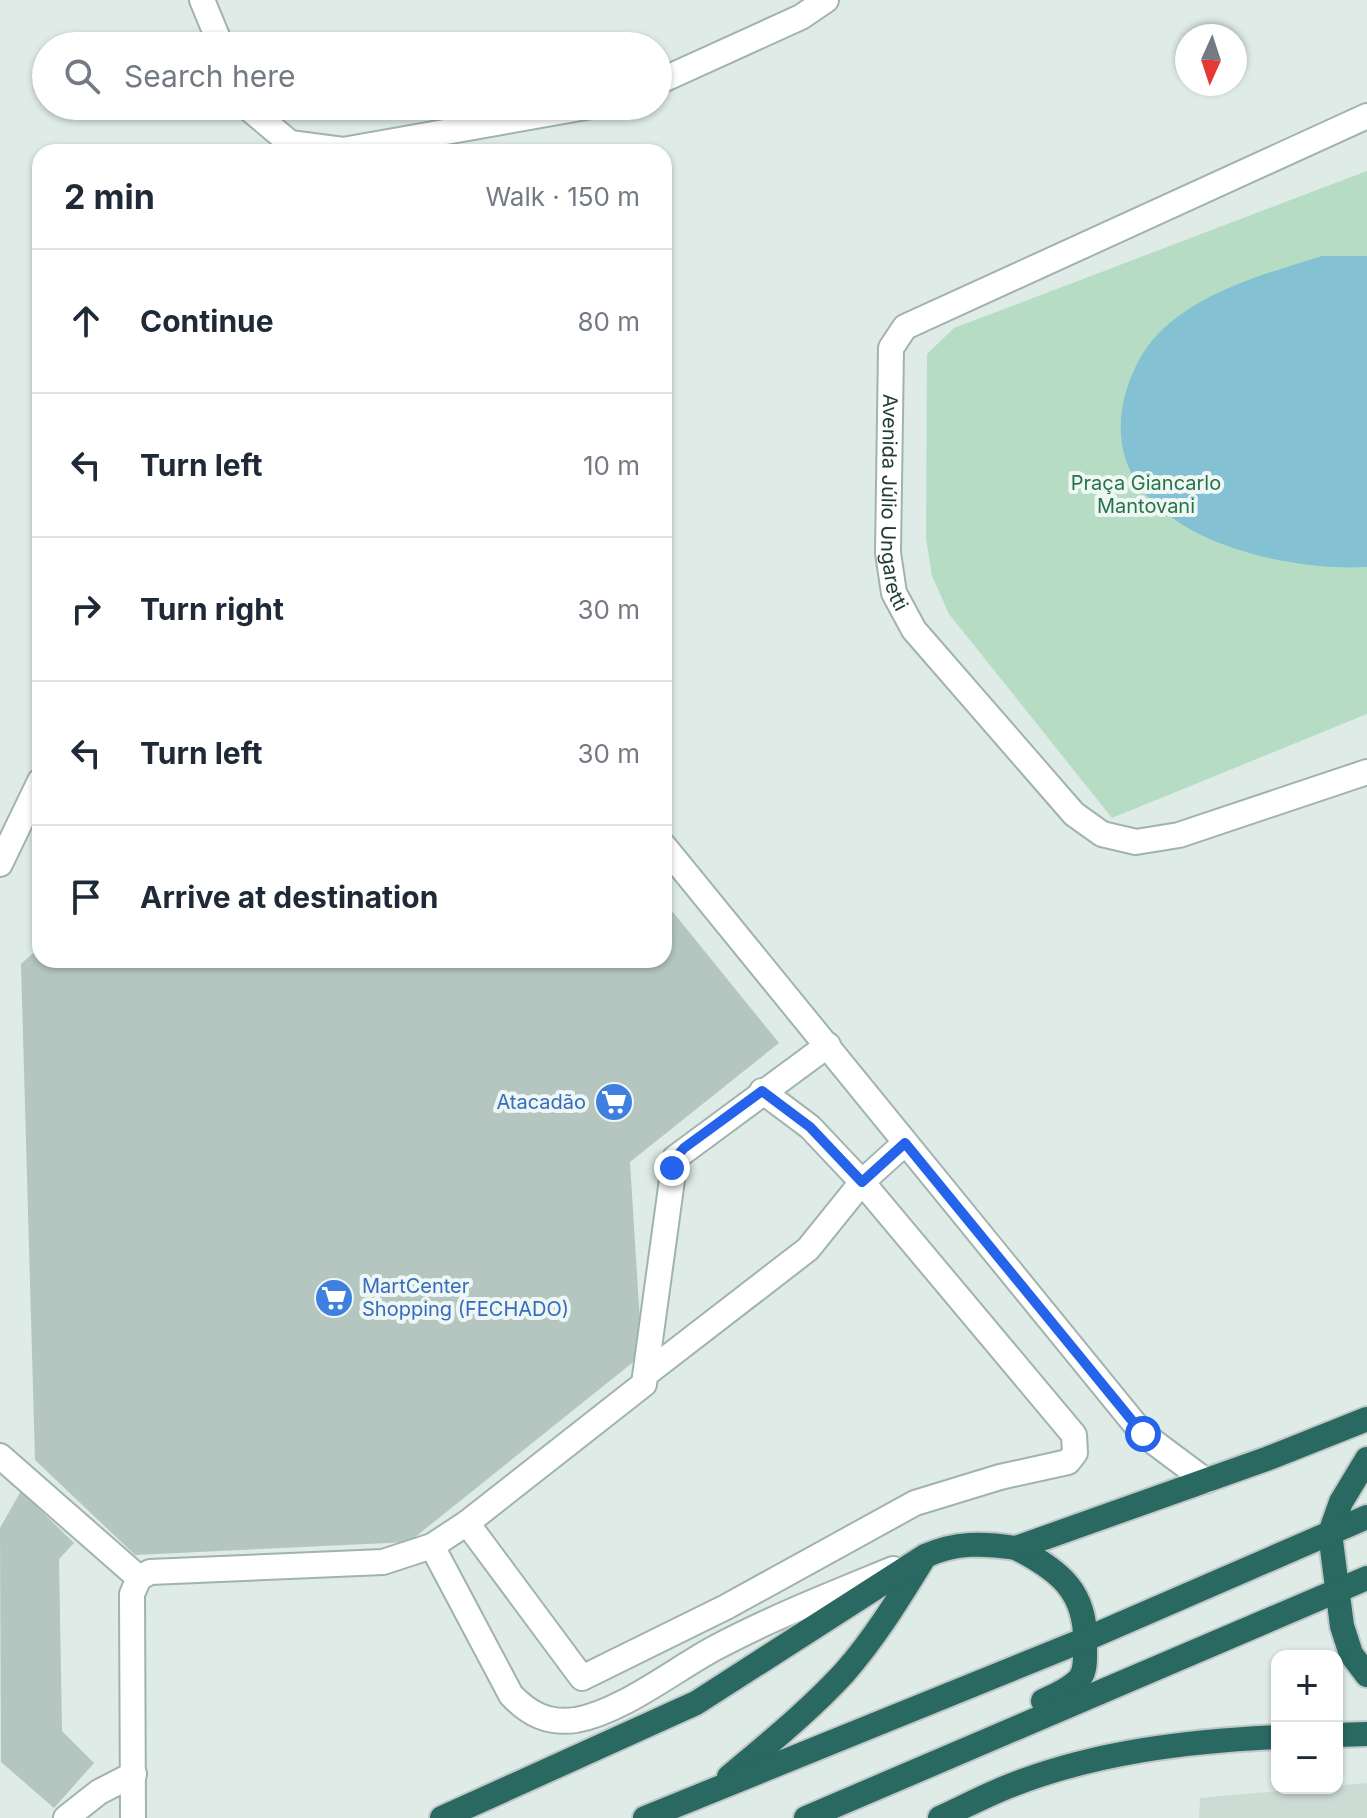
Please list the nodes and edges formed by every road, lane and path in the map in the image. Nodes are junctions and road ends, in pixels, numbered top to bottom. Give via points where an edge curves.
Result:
1 (202, 0) edge
2 (826, 0) edge
3 (215, 32) edge
4 (672, 76) edge
5 (1367, 116) edge
6 (263, 120) edge
7 (513, 120) edge
8 (298, 144) edge
9 (377, 144) edge
10 (1367, 772) edge
11 (32, 798) edge
12 (672, 856) edge
13 (0, 864) edge
14 (828, 1045) junction
15 (762, 1091) junction
16 (905, 1143) junction
17 (862, 1182) junction
18 (646, 1374) junction
19 (1367, 1419) edge
20 (0, 1456) edge
21 (1367, 1459) edge
22 (1206, 1481) junction
23 (1367, 1517) edge
24 (467, 1523) junction
25 (1330, 1533) junction
26 (432, 1546) junction
27 (1016, 1548) junction
28 (925, 1556) junction
29 (139, 1578) junction
30 (1367, 1578) edge
31 (1336, 1591) junction
32 (1086, 1639) junction
33 (1367, 1675) edge
34 (1367, 1734) edge
35 (1343, 1735) edge
36 (1271, 1737) edge
37 (134, 1774) junction
38 (710, 1792) junction
39 (855, 1797) junction
40 (66, 1818) edge
41 (133, 1818) edge
42 (442, 1818) edge
43 (645, 1818) edge
44 (806, 1818) edge
45 (940, 1818) edge

1 - 3 street
2 - 4 street via 801,17
5 - 10 street, Avenida Júlio Ungaretti via 905,327 891,348 888,553 894,593 914,630 1074,814 1102,834 1136,842 1179,835
6 - 8 street
7 - 9 street
11 - 13 street
12 - 14 street
14 - 15 street
14 - 16 street
15 - 17 street via 810,1127
15 - 18 street via 675,1158
16 - 17 street
16 - 22 street via 1143,1434
17 - 18 street via 808,1249
17 - 24 street via 1074,1435 1075,1453 1068,1462 915,1503 726,1607 582,1678
18 - 24 street via 638,1391
19 - 22 highway
20 - 29 street
21 - 25 highway via 1341,1502
22 - 27 highway
23 - 25 highway
24 - 26 street
25 - 31 highway
25 - 32 highway
26 - 28 street via 511,1695 530,1714 575,1720 610,1708 803,1606
26 - 29 street via 383,1562 150,1572
27 - 28 highway via 960,1545
27 - 32 highway via 1064,1578 1086,1622
28 - 38 highway via 844,1673
28 - 42 highway via 696,1703
29 - 37 street via 132,1594
30 - 31 highway
31 - 33 highway via 1351,1654
31 - 39 highway
32 - 38 highway
32 - 39 highway via 1084,1672 1073,1685
34 - 35 highway
36 - 45 highway via 1199,1740 1104,1759 1014,1784
37 - 40 street
37 - 41 street
38 - 43 highway
39 - 44 highway

